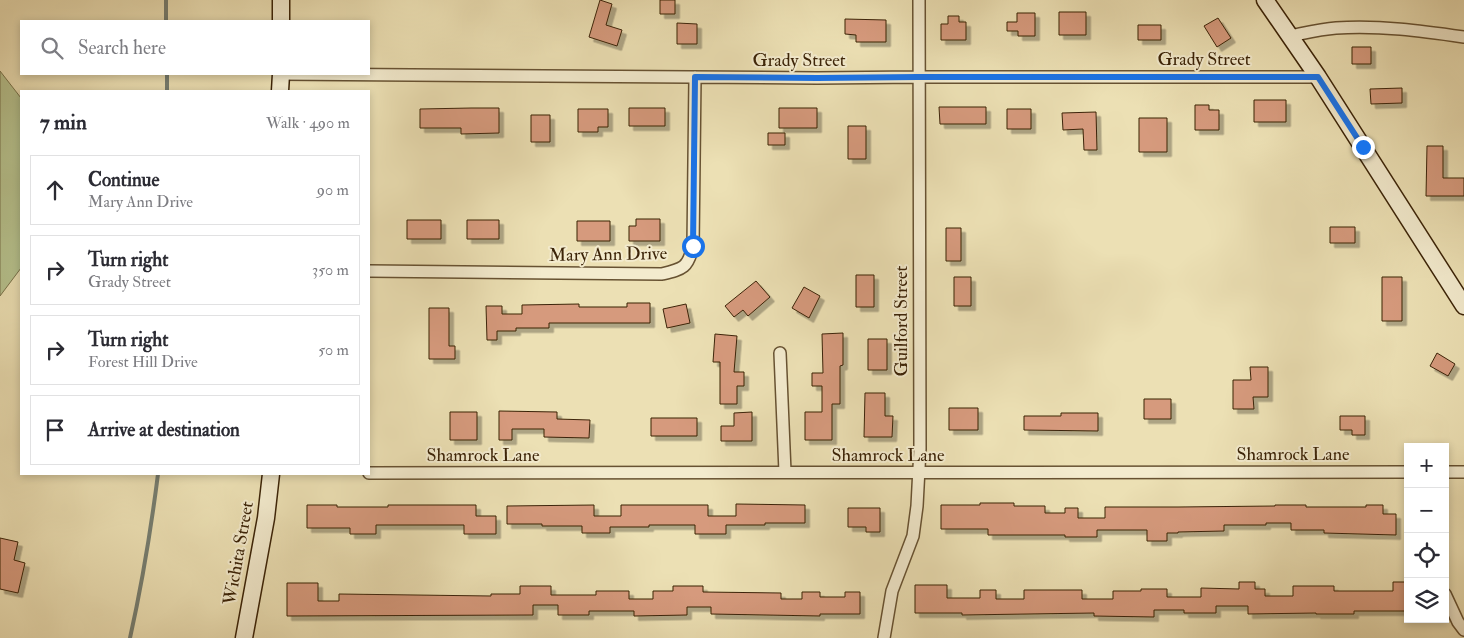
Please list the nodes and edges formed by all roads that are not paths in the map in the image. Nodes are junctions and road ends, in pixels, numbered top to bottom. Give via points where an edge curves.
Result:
1 (281, 0) edge
2 (919, 0) edge
3 (1265, 0) edge
4 (281, 20) edge
5 (1290, 36) junction
6 (1464, 38) edge
7 (281, 75) edge
8 (370, 75) edge
9 (695, 77) junction
10 (918, 77) junction
11 (1318, 77) junction
12 (280, 90) edge
13 (370, 271) edge
14 (1464, 306) edge
15 (780, 354) dead end
16 (785, 472) junction
17 (919, 472) junction
18 (1404, 472) edge
19 (1449, 472) edge
20 (1464, 472) edge
21 (370, 473) edge
22 (271, 475) edge
23 (1449, 603) edge
24 (1464, 630) edge
25 (244, 638) edge
26 (884, 638) edge

1 - 4 street
2 - 10 street, Guilford Street
3 - 5 street
5 - 6 street via 1335,28 1374,27
5 - 11 street
7 - 12 street
8 - 9 street, Grady Street
9 - 10 street, Grady Street
9 - 13 street, Mary Ann Drive via 693,246 690,261 679,270 662,274
10 - 11 street, Grady Street
10 - 17 street, Guilford Street
11 - 14 street
15 - 16 street
16 - 17 street, Shamrock Lane
16 - 21 street, Shamrock Lane
17 - 18 street, Shamrock Lane
17 - 26 street, Guilford Street via 913,536 892,591
19 - 20 street
22 - 25 street, Wichita Street
23 - 24 street

